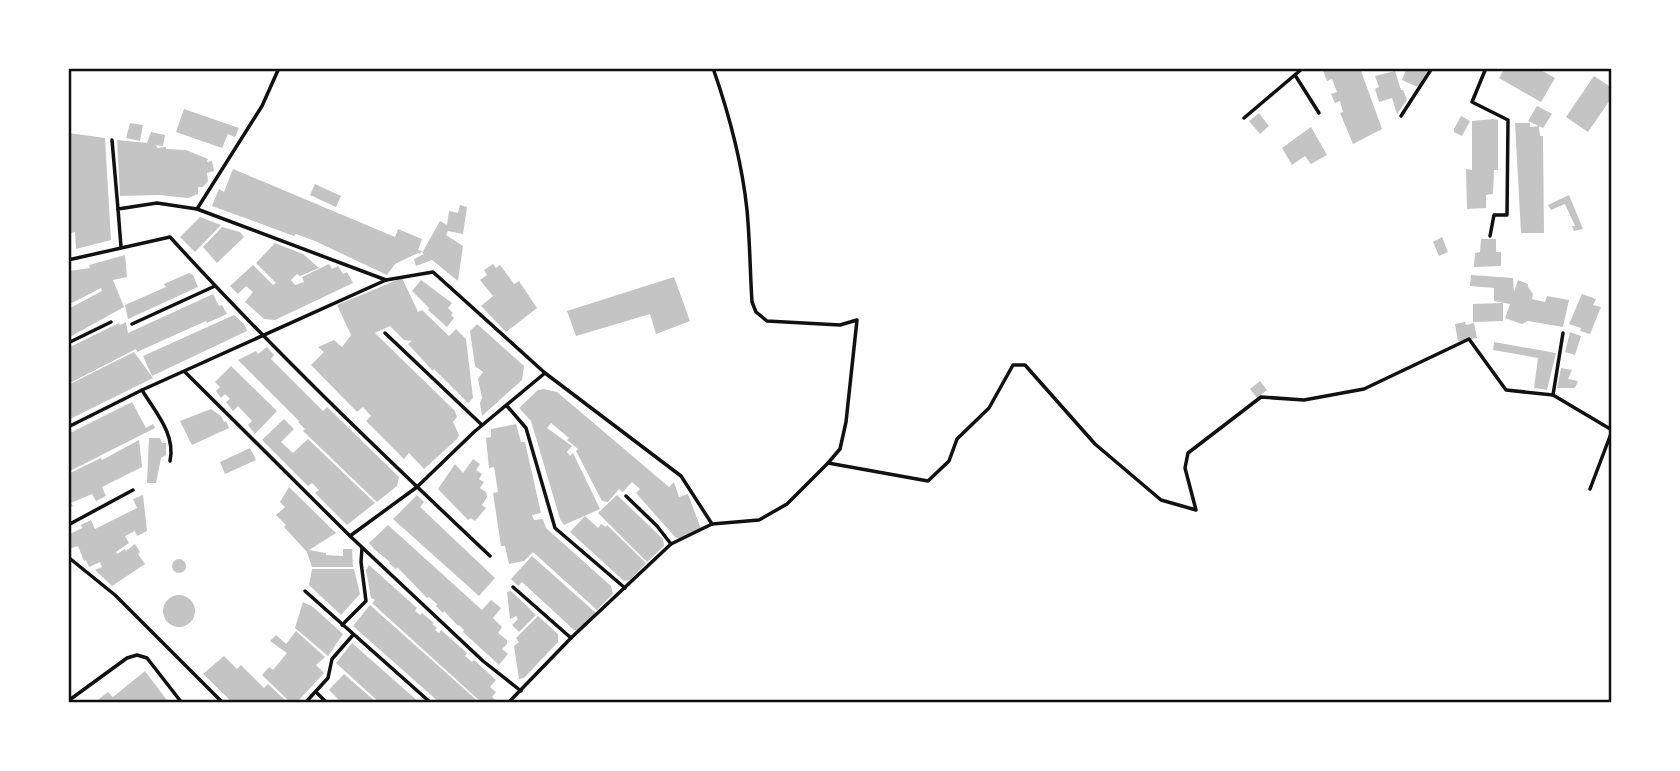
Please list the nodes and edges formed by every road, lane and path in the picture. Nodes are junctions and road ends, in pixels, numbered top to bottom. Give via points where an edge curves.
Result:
1 (279, 68) edge
2 (713, 68) edge
3 (1303, 68) edge
4 (1432, 68) edge
5 (1486, 68) edge
6 (1295, 75) junction
7 (1319, 113) dead end
8 (1401, 117) dead end
9 (1244, 118) dead end
10 (112, 140) dead end
11 (118, 209) junction
12 (197, 209) junction
13 (1490, 236) dead end
14 (121, 247) junction
15 (68, 260) edge
16 (387, 280) junction
17 (215, 286) junction
18 (111, 321) dead end
19 (132, 324) dead end
20 (384, 333) dead end
21 (1563, 333) dead end
22 (265, 336) junction
23 (68, 342) edge
24 (185, 372) junction
25 (545, 373) junction
26 (142, 390) junction
27 (1553, 396) junction
28 (507, 405) junction
29 (482, 426) junction
30 (68, 427) edge
31 (1612, 430) edge
32 (170, 461) dead end
33 (828, 463) junction
34 (416, 487) junction
35 (1590, 489) dead end
36 (133, 490) dead end
37 (626, 496) dead end
38 (712, 524) junction
39 (68, 526) edge
40 (350, 536) junction
41 (671, 544) junction
42 (362, 548) junction
43 (490, 556) dead end
44 (68, 558) edge
45 (513, 587) dead end
46 (625, 589) junction
47 (305, 591) dead end
48 (342, 625) junction
49 (353, 634) junction
50 (571, 638) junction
51 (521, 691) junction
52 (315, 692) junction
53 (68, 701) edge
54 (183, 703) edge
55 (223, 703) edge
56 (305, 703) edge
57 (327, 703) edge
58 (431, 703) edge
59 (509, 703) edge

1 - 12 lane via 262,106
2 - 33 lane via 727,108 747,209 756,312 767,321 792,323 840,325 857,320 846,422 840,449
3 - 6 lane
4 - 8 lane
5 - 13 lane via 1472,102 1508,120 1507,215 1493,215
6 - 7 lane
6 - 9 lane
10 - 11 lane
11 - 12 lane via 157,203
11 - 14 lane
12 - 16 lane
14 - 15 lane
14 - 17 lane via 170,237
16 - 22 lane
16 - 25 lane via 433,272
17 - 19 lane
17 - 22 lane
18 - 23 lane
20 - 29 lane
21 - 27 lane
22 - 24 lane
22 - 34 lane
24 - 26 lane
24 - 40 lane
25 - 28 lane
25 - 38 lane via 681,476
26 - 30 lane
26 - 32 lane via 168,433
27 - 31 lane
27 - 33 lane via 1506,390 1469,339 1364,389 1304,400 1261,397 1188,453 1185,468 1196,510 1161,500 1095,444 1025,365 1013,365 989,408 957,439 949,461 928,481
28 - 29 lane
28 - 46 lane via 526,428 555,528
29 - 34 lane
31 - 35 lane
33 - 38 lane via 787,503 759,520
34 - 40 lane
34 - 43 lane
36 - 39 lane
37 - 41 lane
38 - 41 lane
40 - 42 lane
41 - 46 lane
42 - 48 lane via 366,601
42 - 51 lane
44 - 55 lane via 115,595
45 - 50 lane
46 - 50 lane
47 - 48 lane
48 - 49 lane
49 - 52 lane via 332,659 328,678
49 - 58 lane
50 - 51 lane
51 - 59 lane
52 - 56 lane
52 - 57 lane
53 - 54 lane via 137,655 148,658

